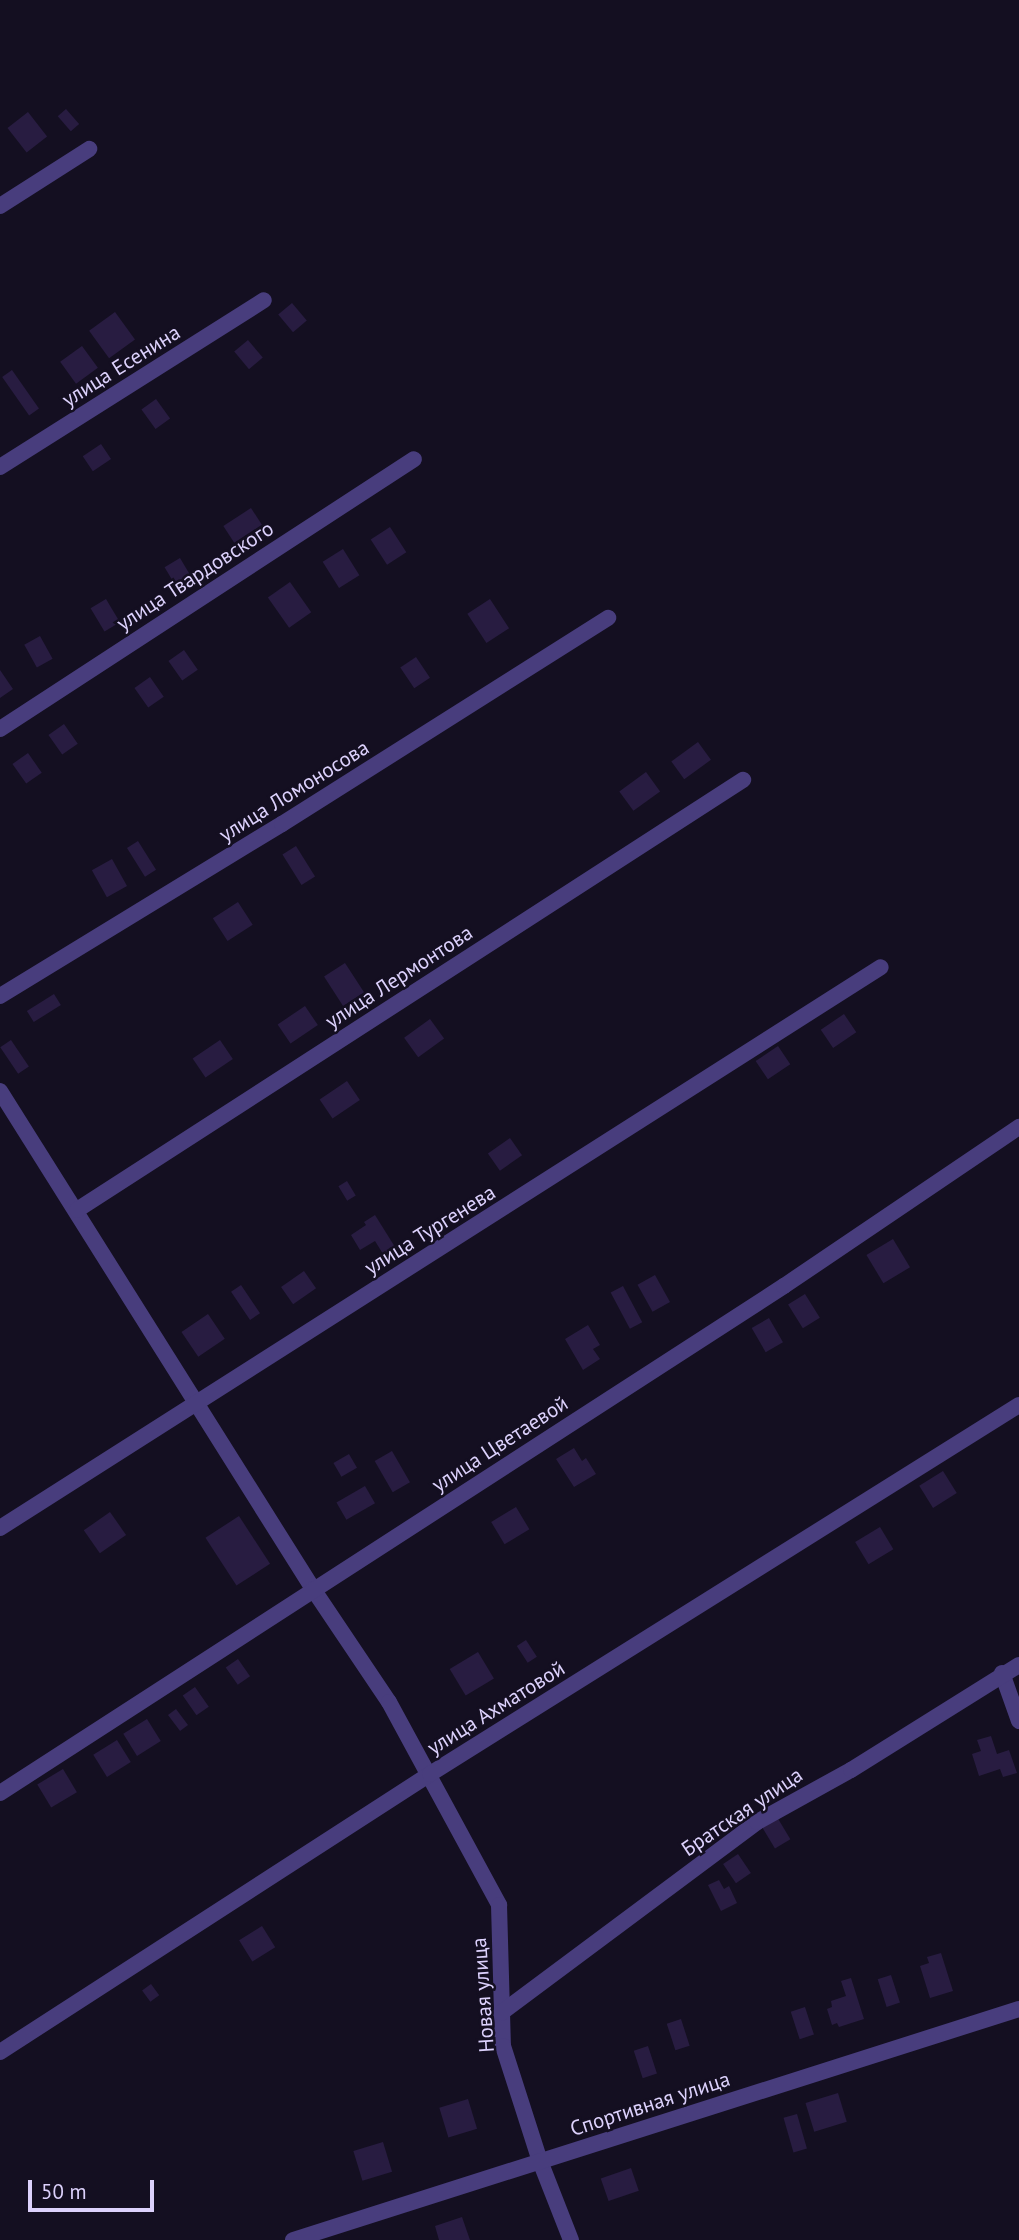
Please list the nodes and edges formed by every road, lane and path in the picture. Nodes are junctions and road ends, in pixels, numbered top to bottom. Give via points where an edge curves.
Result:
1 (89, 149) dead end
2 (0, 206) edge
3 (264, 300) dead end
4 (414, 459) dead end
5 (0, 467) edge
6 (608, 618) dead end
7 (0, 729) edge
8 (743, 780) dead end
9 (881, 967) dead end
10 (0, 996) edge
11 (0, 1091) edge
12 (1019, 1127) edge
13 (77, 1210) junction
14 (197, 1401) junction
15 (1019, 1405) edge
16 (0, 1528) edge
17 (313, 1589) junction
18 (1019, 1665) edge
19 (1002, 1673) junction
20 (1019, 1721) edge
21 (429, 1774) junction
22 (0, 1793) edge
23 (1019, 2009) edge
24 (501, 2013) junction
25 (0, 2052) edge
26 (540, 2161) junction
27 (293, 2240) edge
28 (571, 2240) edge

1 - 2 street
3 - 5 street, улица Есенина
4 - 7 street, улица Твардовского
6 - 10 street, улица Ломоносова
8 - 13 street, улица Лермонтова
9 - 14 street, улица Тургенева
11 - 13 street
12 - 17 street, улица Цветаевой via 784,1286
13 - 14 street
14 - 16 street, улица Тургенева
14 - 17 street
15 - 21 street, улица Ахматовой
17 - 21 street via 389,1702
17 - 22 street, улица Цветаевой
18 - 19 street, Братская улица
19 - 20 street
19 - 24 street, Братская улица via 851,1770 757,1822
21 - 24 street, Новая улица via 499,1905
21 - 25 street, улица Ахматовой
23 - 26 street, Спортивная улица
24 - 26 street, Новая улица via 503,2046
26 - 27 street, Спортивная улица
26 - 28 street, Новая улица

